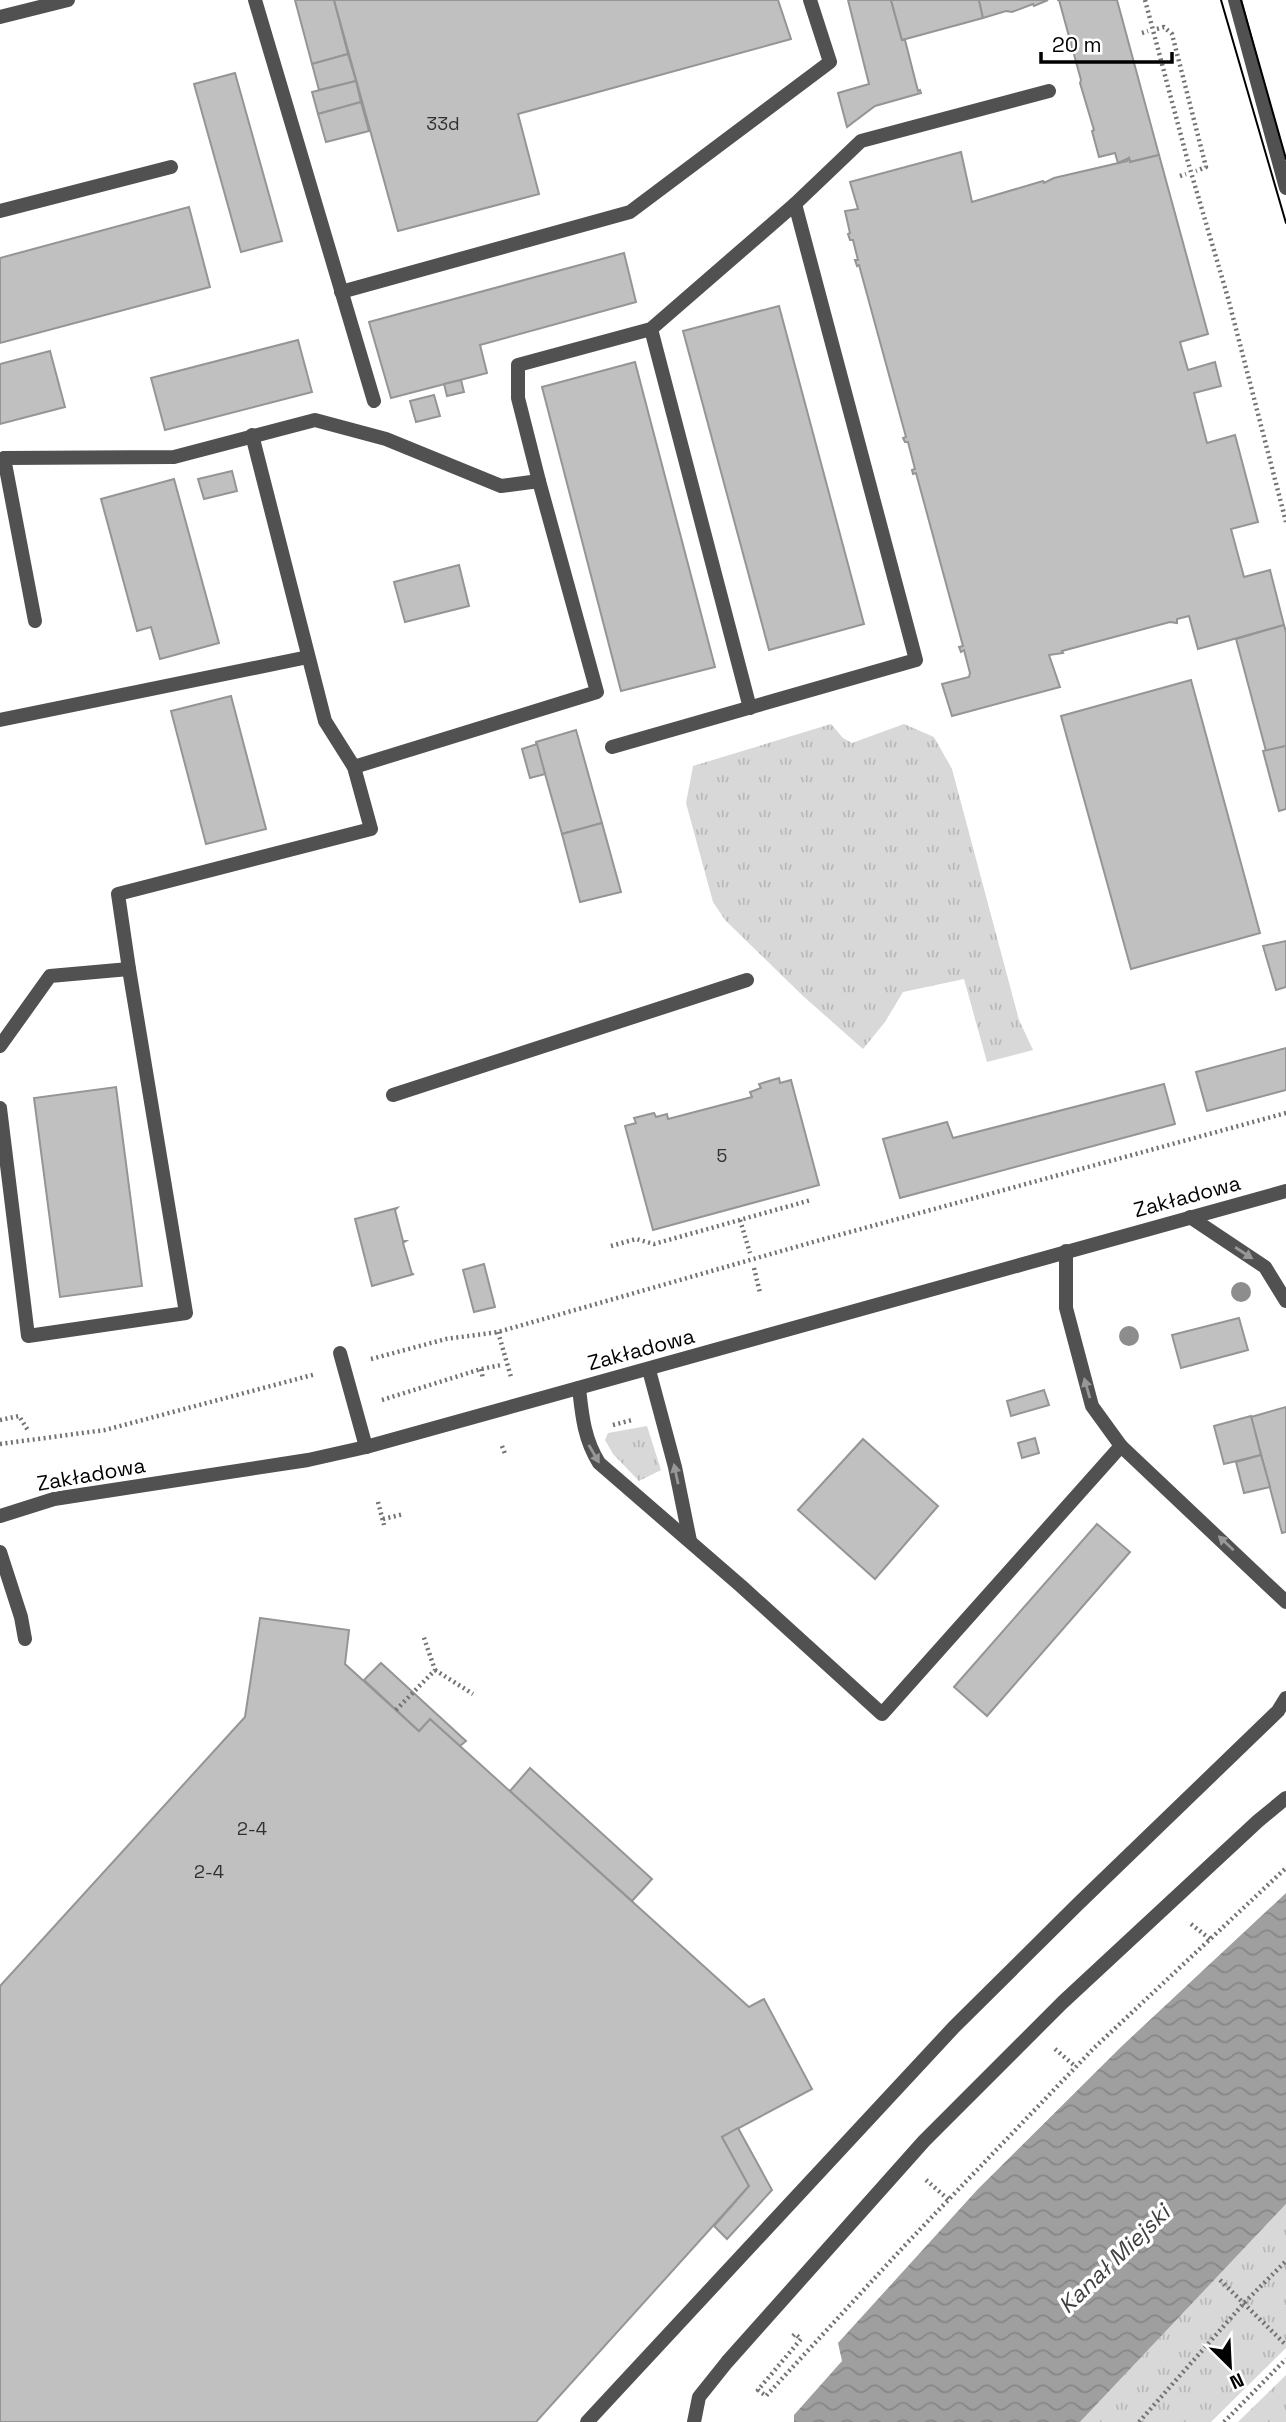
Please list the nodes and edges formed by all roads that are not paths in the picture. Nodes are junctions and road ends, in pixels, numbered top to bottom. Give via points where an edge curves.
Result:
1 (68, 0) edge
2 (255, 0) edge
3 (810, 0) edge
4 (1235, 0) edge
5 (0, 17) edge
6 (1049, 91) dead end
7 (171, 167) dead end
8 (1286, 188) edge
9 (795, 204) junction
10 (0, 211) edge
11 (341, 292) junction
12 (651, 329) junction
13 (374, 401) dead end
14 (252, 435) junction
15 (539, 481) junction
16 (35, 621) dead end
17 (308, 657) junction
18 (750, 708) junction
19 (0, 720) edge
20 (612, 747) dead end
21 (354, 767) junction
22 (128, 969) junction
23 (747, 980) dead end
24 (0, 1046) edge
25 (393, 1096) dead end
26 (0, 1108) edge
27 (1286, 1191) edge
28 (1190, 1217) junction
29 (1066, 1251) junction
30 (1286, 1301) edge
31 (340, 1353) dead end
32 (649, 1370) junction
33 (579, 1388) junction
34 (1121, 1446) junction
35 (366, 1447) junction
36 (0, 1516) edge
37 (690, 1541) junction
38 (0, 1552) edge
39 (1286, 1602) edge
40 (25, 1639) dead end
41 (1286, 1698) edge
42 (1286, 1798) edge
43 (587, 2422) edge
44 (694, 2422) edge

1 - 5 street
2 - 11 street
3 - 11 street via 830,62 630,212
4 - 8 street
6 - 9 street via 862,141
7 - 10 street
9 - 12 street
9 - 18 street via 916,660
11 - 13 street
12 - 15 street via 518,365 518,398
12 - 18 street
14 - 15 street via 315,420 386,439 502,486
14 - 16 street via 174,457 4,458
14 - 17 street
15 - 21 street via 597,692
17 - 19 street
17 - 21 street via 325,721
18 - 20 street
21 - 22 street via 371,830 118,894
22 - 24 street via 50,976
22 - 26 street via 186,1313 28,1336
23 - 25 street
27 - 28 street, Zakładowa
28 - 29 street, Zakładowa
28 -> 30 street via 1265,1267
29 - 32 street, Zakładowa
34 -> 29 street via 1092,1406 1066,1308
31 - 35 street
32 - 33 street, Zakładowa
37 -> 32 street
33 - 35 street, Zakładowa
33 -> 37 street via 585,1433 599,1463
34 - 37 street via 882,1714
39 -> 34 street
35 - 36 street, Zakładowa via 54,1499
38 - 40 street
41 - 43 street via 954,2027
42 - 44 street via 1063,2002 923,2141 727,2362 699,2397

